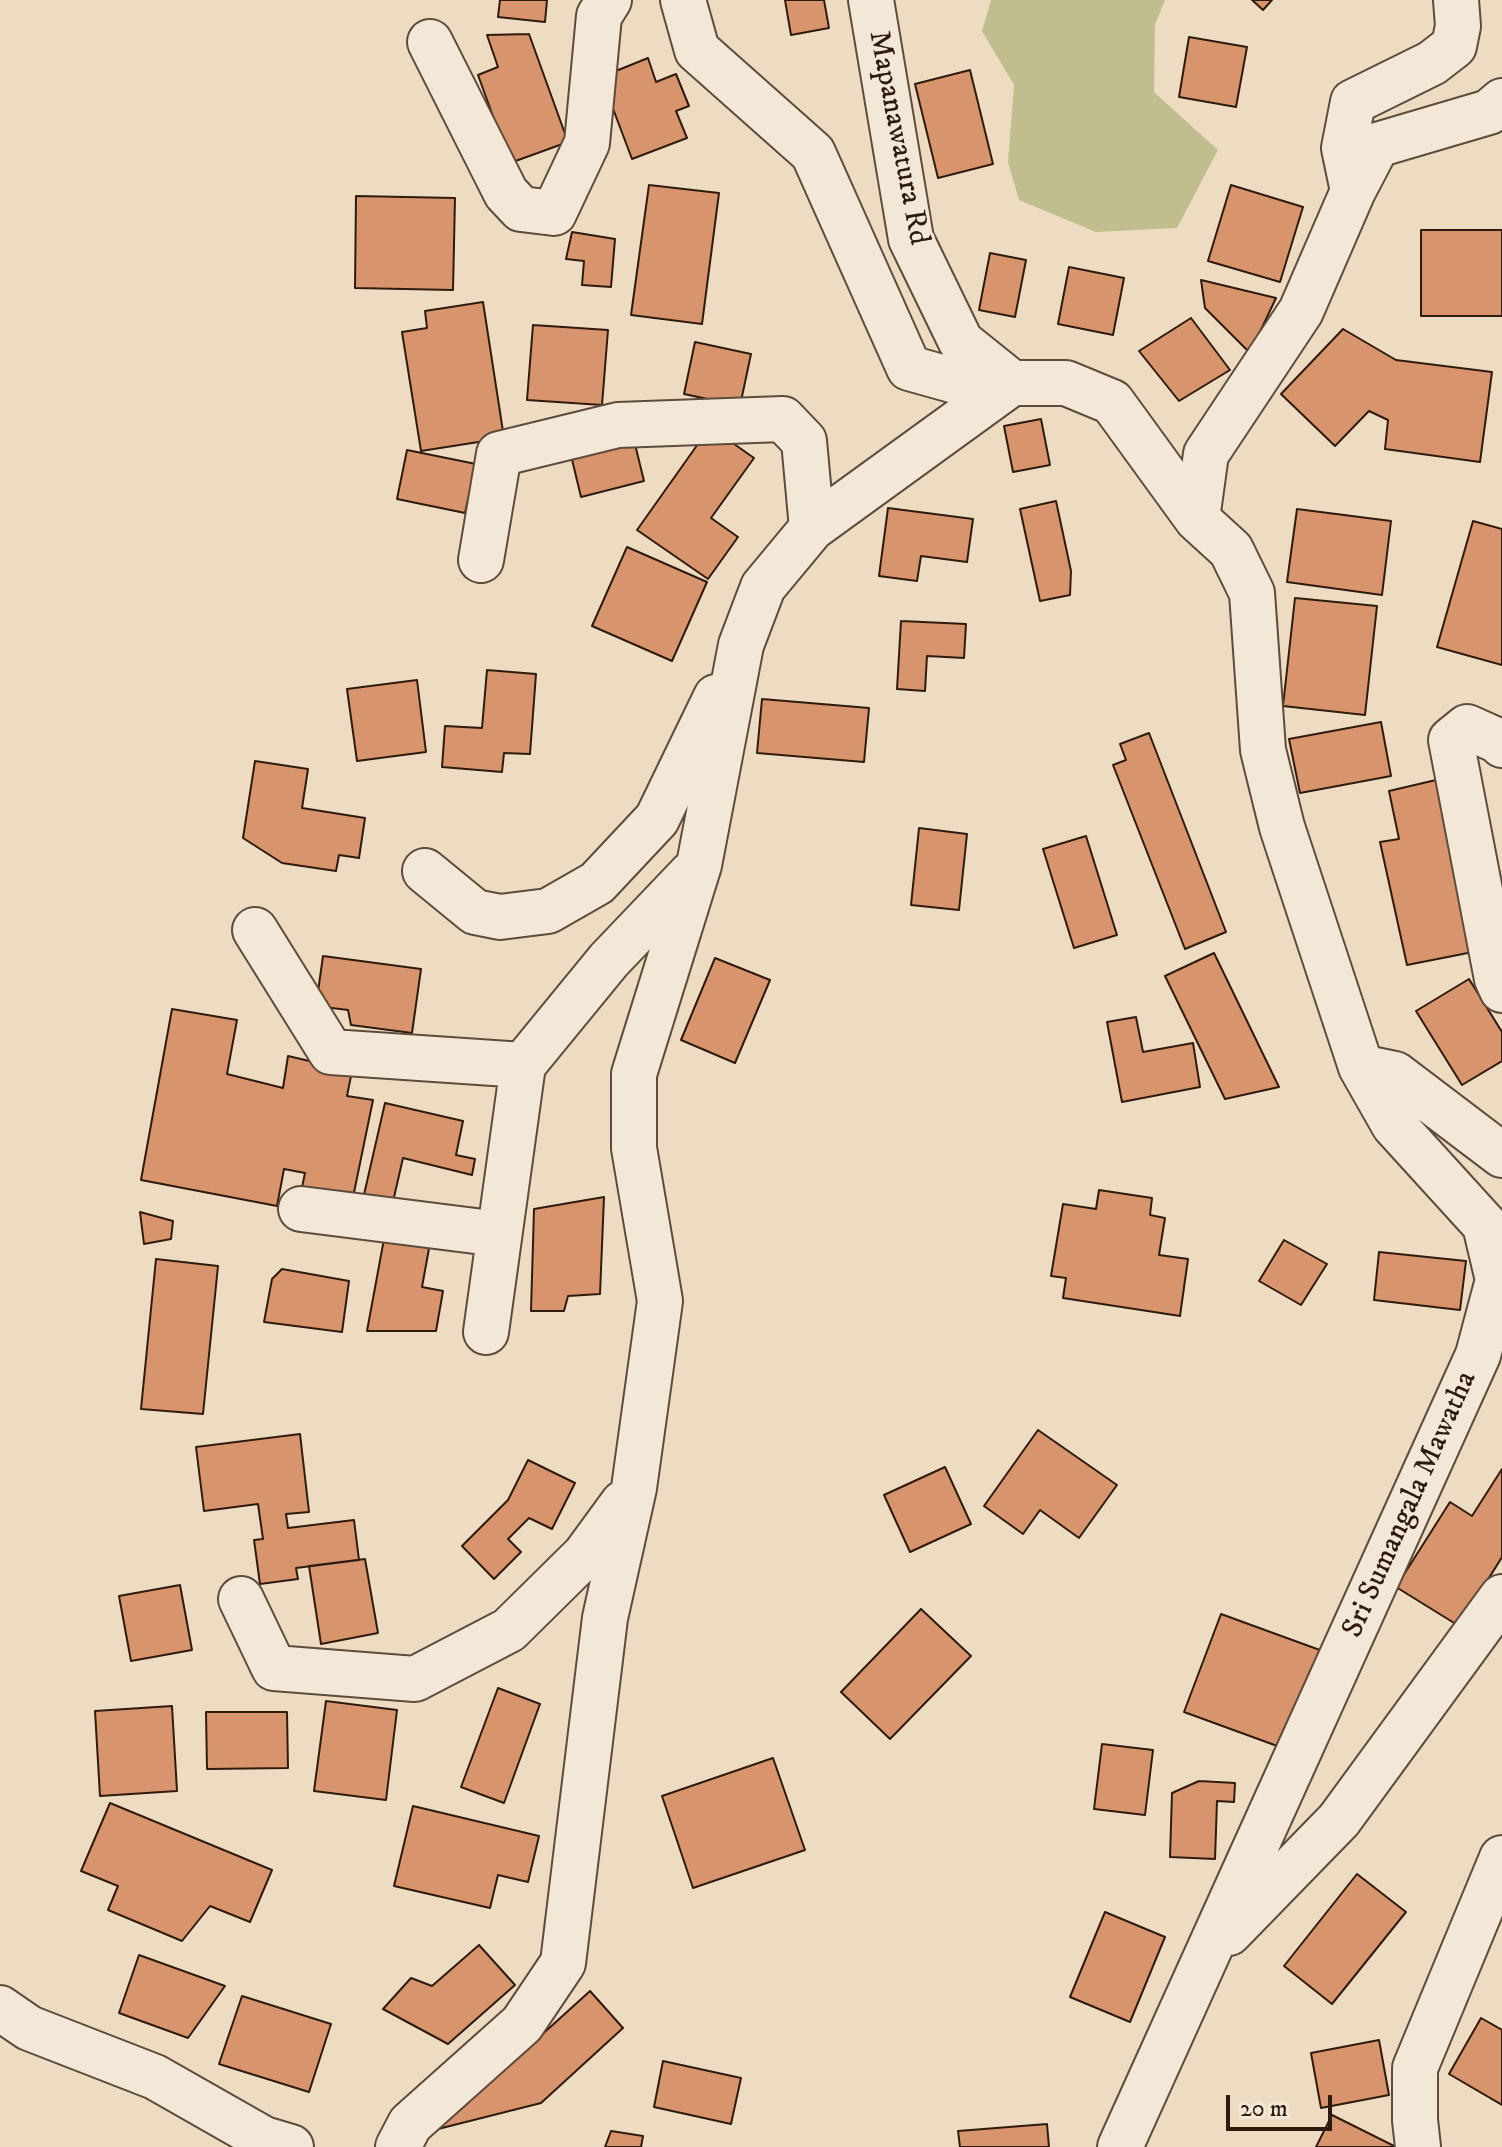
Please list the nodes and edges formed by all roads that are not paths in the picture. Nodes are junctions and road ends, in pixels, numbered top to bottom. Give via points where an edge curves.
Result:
1 (609, 0) edge
2 (683, 0) edge
3 (871, 0) edge
4 (1456, 0) edge
5 (430, 42) dead end
6 (1502, 101) edge
7 (1353, 191) junction
8 (1012, 383) junction
9 (1197, 519) junction
10 (812, 528) junction
11 (481, 560) dead end
12 (741, 645) junction
13 (1502, 745) edge
14 (699, 865) junction
15 (425, 871) dead end
16 (255, 930) dead end
17 (1502, 990) edge
18 (523, 1065) junction
19 (1361, 1067) junction
20 (1502, 1155) edge
21 (301, 1209) dead end
22 (499, 1234) junction
23 (486, 1332) dead end
24 (634, 1488) junction
25 (1502, 1597) edge
26 (241, 1599) dead end
27 (1502, 1858) edge
28 (1207, 1955) junction
29 (0, 2008) edge
30 (291, 2147) edge
31 (398, 2147) edge
32 (1120, 2147) edge
33 (1418, 2147) edge

1 - 5 street via 599,16 587,143 554,213 521,209 506,193
2 - 8 street via 697,50 813,153 909,368 959,382
3 - 8 street, Mapanawatura Rd via 911,239 961,342
4 - 7 street via 1454,46 1432,63 1353,102 1344,148
6 - 7 street via 1489,112 1377,145
7 - 9 street via 1301,311 1206,454
8 - 9 street via 1066,383 1112,402
8 - 10 street
9 - 19 street, Sri Sumangala Mawatha via 1231,550 1252,593 1263,750 1282,827
10 - 11 street via 804,441 783,419 618,425 499,454
10 - 12 street via 763,587
12 - 14 street
12 - 15 street via 657,819 597,883 548,911 500,917 475,912
13 - 17 street via 1467,727 1451,740
14 - 18 street via 609,960
14 - 24 street via 634,1074 634,1148 660,1301
16 - 18 street via 331,1052
18 - 22 street
19 - 20 street via 1395,1074
19 - 28 street, Sri Sumangala Mawatha via 1394,1125 1485,1225 1498,1280 1478,1355
21 - 22 street
22 - 23 street
24 - 26 street via 585,1555 509,1630 415,1679 274,1668
24 - 31 street via 605,1618 563,1963 522,2024 410,2124
25 - 28 street via 1339,1820
27 - 33 street via 1415,2068
28 - 32 street, Sri Sumangala Mawatha
29 - 30 street via 29,2028 155,2077 264,2139

